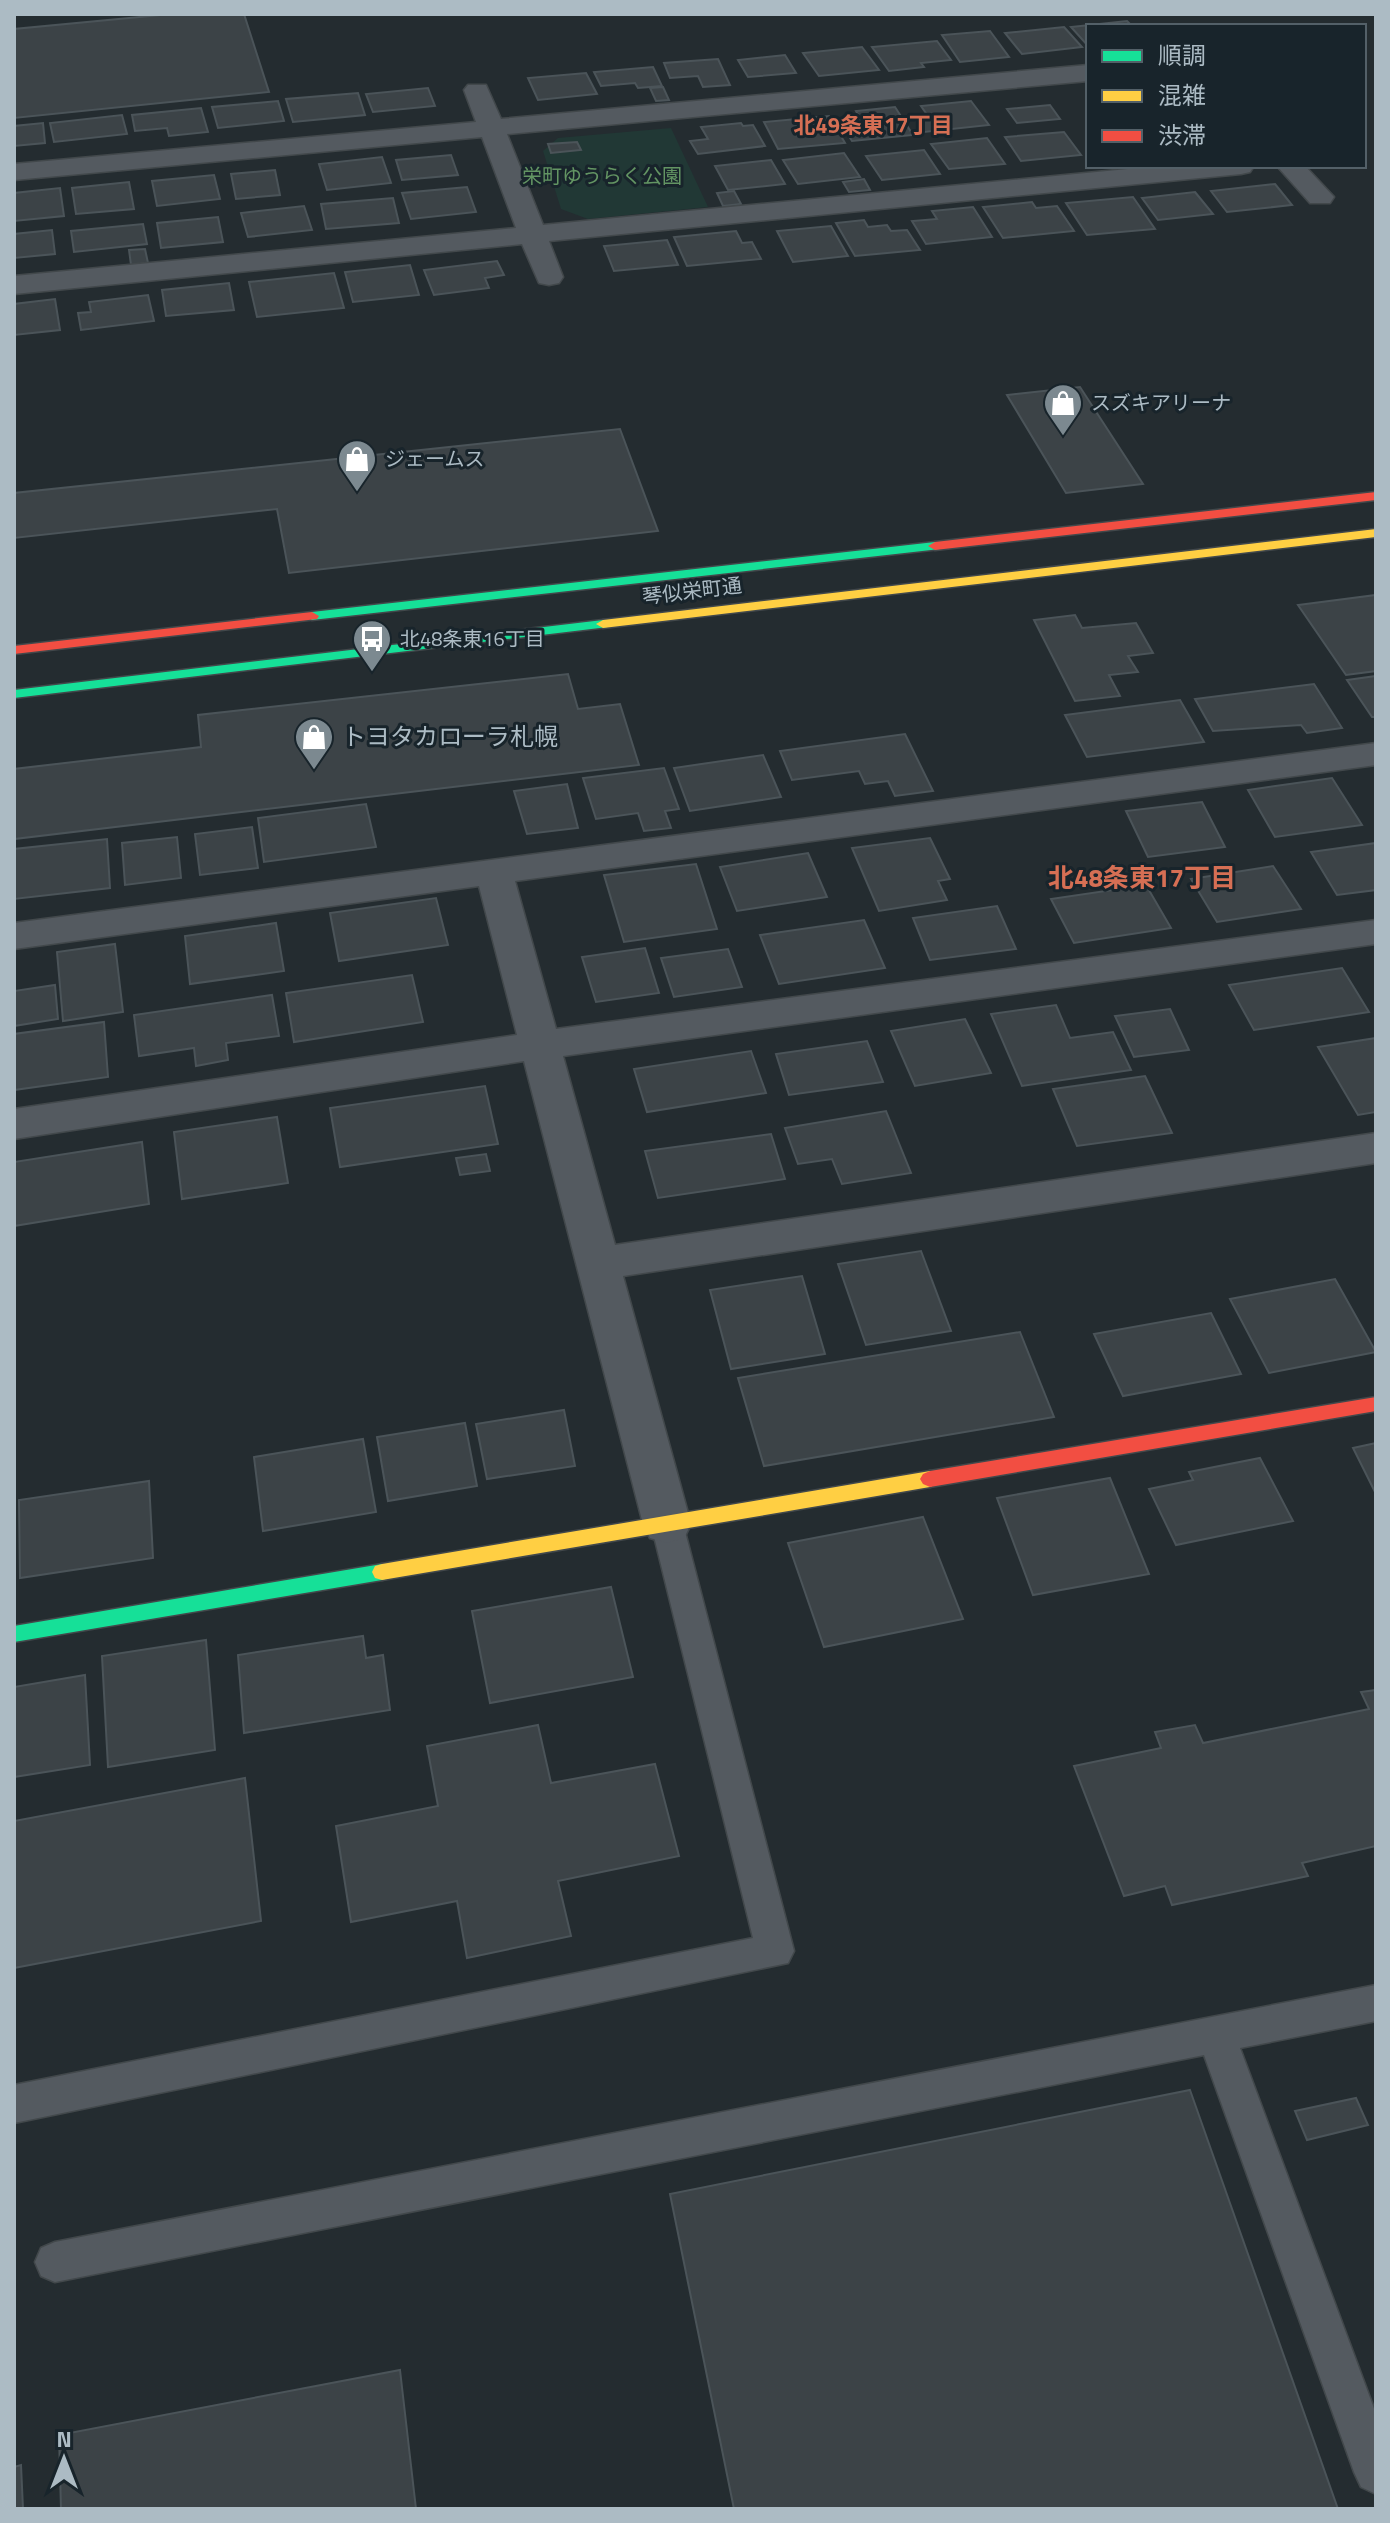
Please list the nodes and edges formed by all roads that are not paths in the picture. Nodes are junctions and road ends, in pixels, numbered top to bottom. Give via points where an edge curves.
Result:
1 (1086, 73) edge
2 (477, 90) dead end
3 (491, 128) junction
4 (1221, 168) edge
5 (1292, 168) edge
6 (14, 172) edge
7 (1320, 197) dead end
8 (533, 236) junction
9 (549, 277) dead end
10 (14, 285) edge
11 (1376, 496) edge
12 (1376, 533) edge
13 (14, 650) edge
14 (14, 694) edge
15 (1376, 754) edge
16 (494, 872) junction
17 (1376, 932) edge
18 (14, 936) edge
19 (540, 1045) junction
20 (14, 1124) edge
21 (1376, 1148) edge
22 (598, 1264) junction
23 (1376, 1404) edge
24 (667, 1524) junction
25 (14, 1634) edge
26 (1376, 2003) edge
27 (1216, 2034) junction
28 (14, 2104) edge
29 (55, 2262) dead end
30 (1376, 2472) edge

1 - 3 street
2 - 3 street
3 - 6 street
3 - 8 street
4 - 8 street
5 - 7 street
8 - 9 street
8 - 10 street
11 - 13 street, 琴似栄町通
12 - 14 street, 琴似栄町通
15 - 16 street
16 - 18 street
16 - 19 street
17 - 19 street
19 - 20 street
19 - 22 street
21 - 22 street
22 - 24 street
23 - 24 street
24 - 25 street
24 - 28 lane via 775,1951
26 - 27 lane
27 - 29 lane
27 - 30 lane

